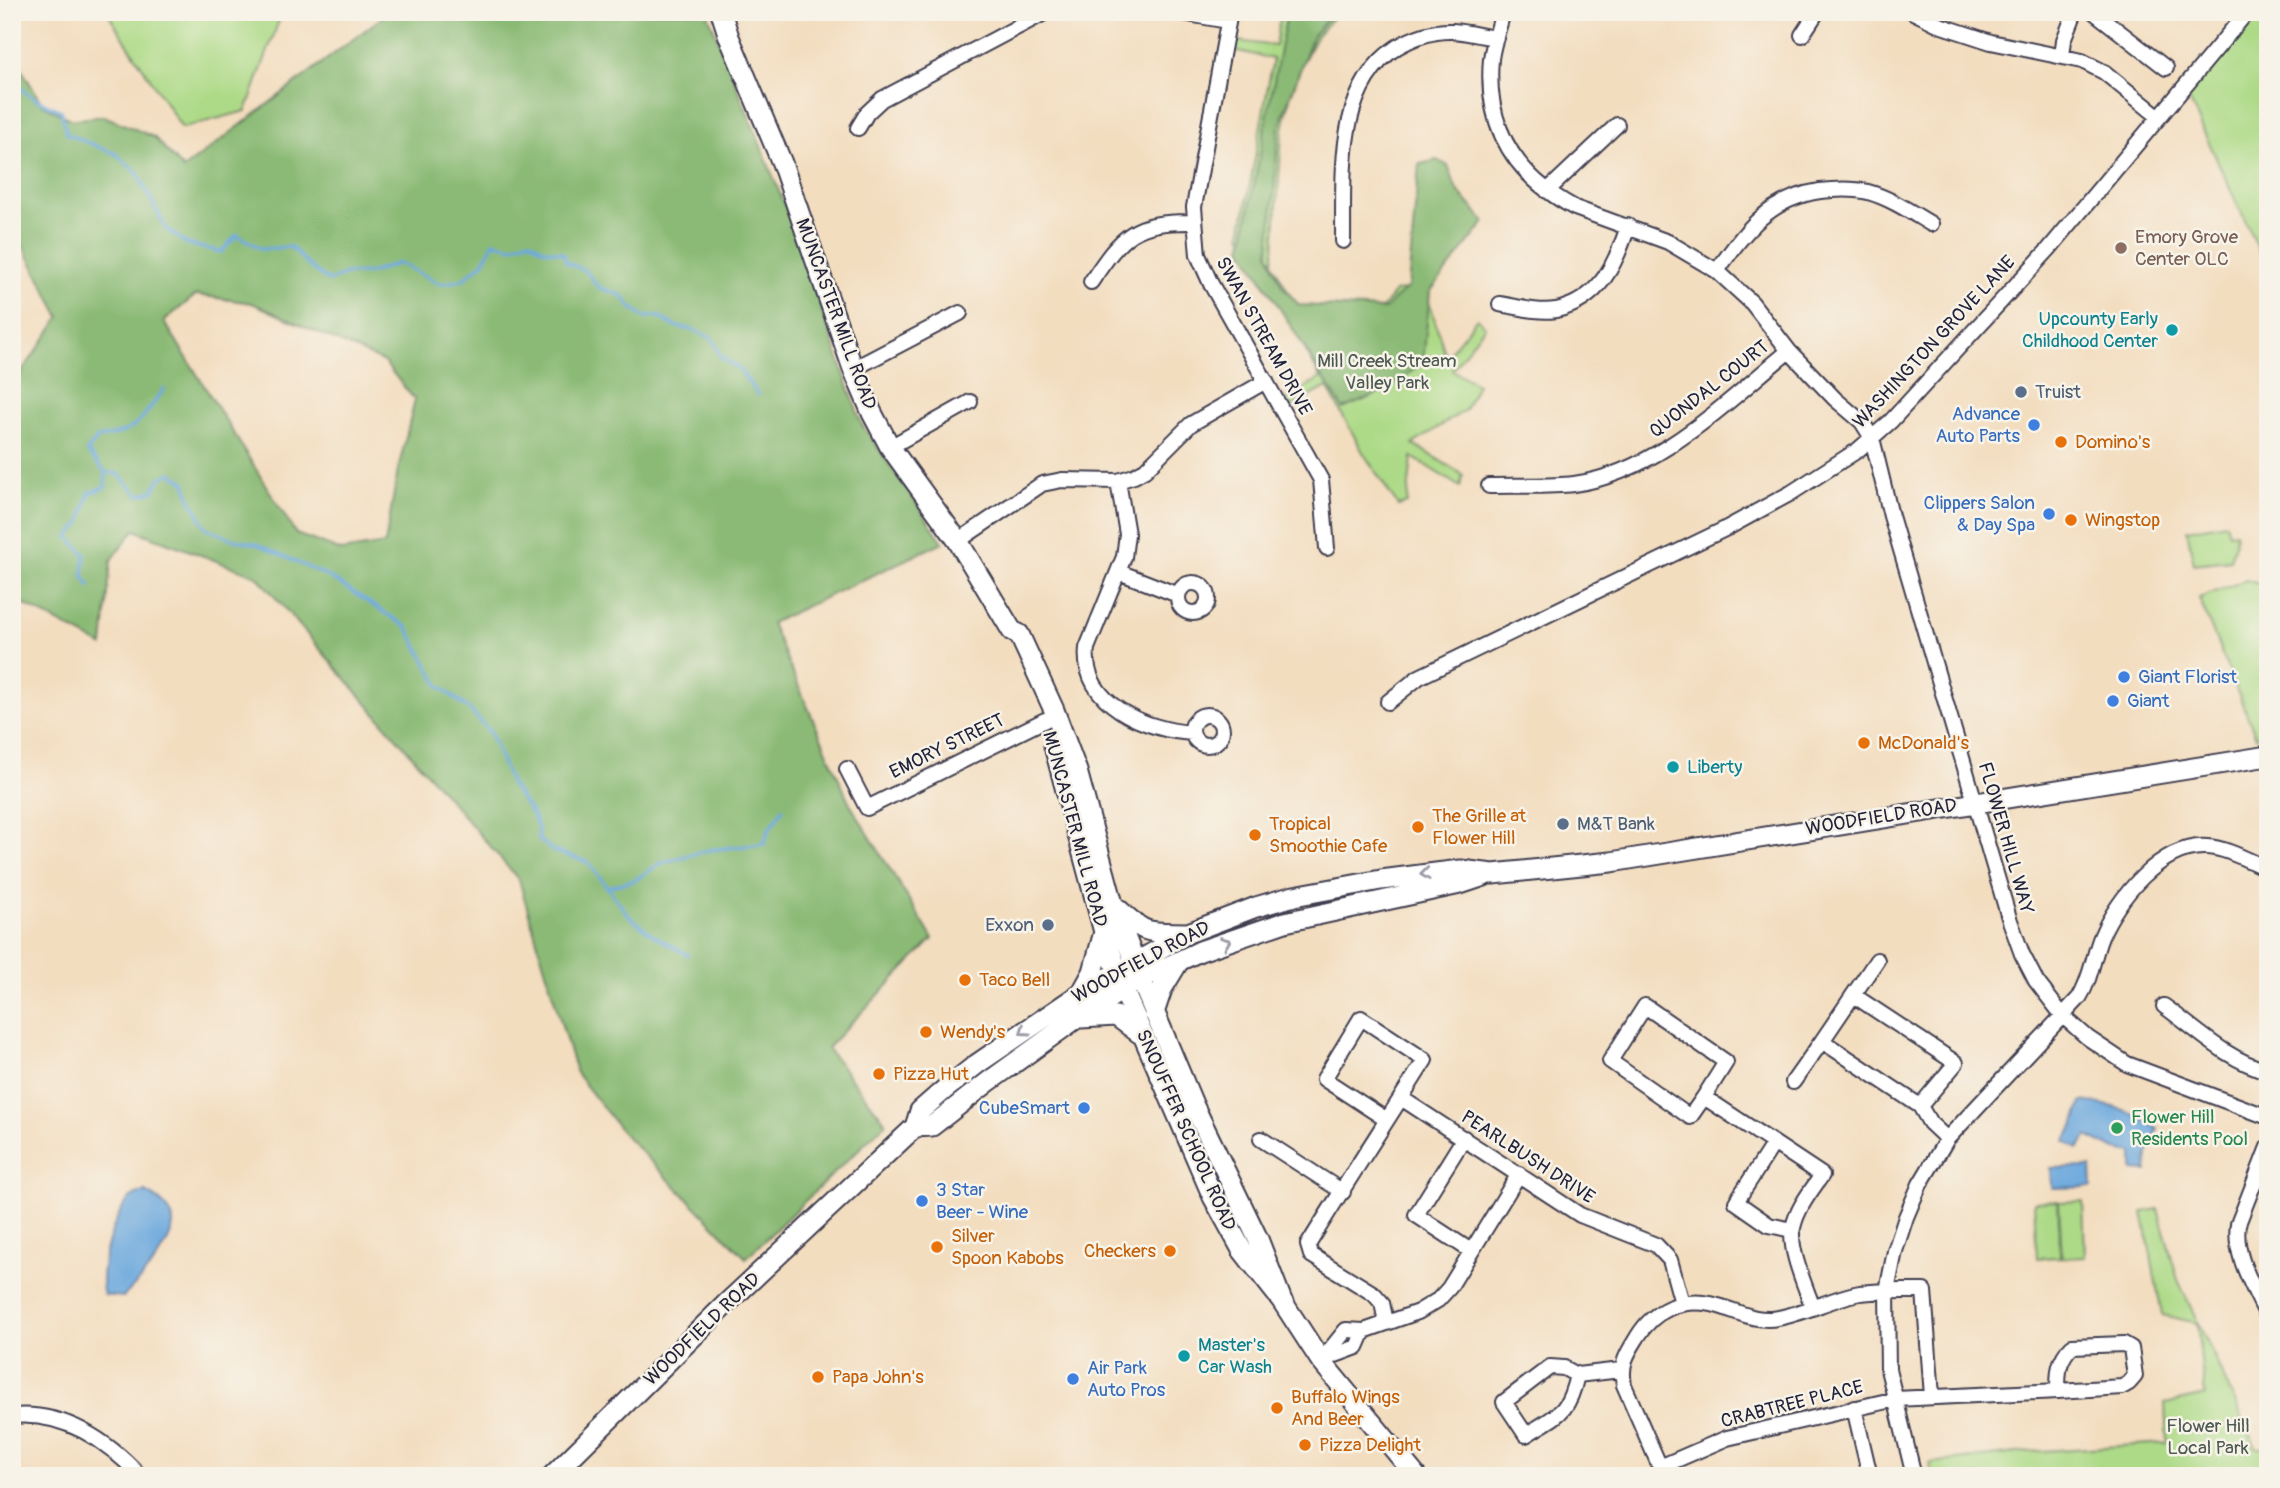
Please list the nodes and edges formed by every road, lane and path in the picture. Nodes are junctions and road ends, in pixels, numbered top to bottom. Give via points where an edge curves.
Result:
1 (722, 12) edge
2 (1046, 12) edge
3 (1177, 12) edge
4 (1503, 12) edge
5 (1817, 12) edge
6 (1913, 12) edge
7 (2075, 12) edge
8 (2094, 12) edge
9 (2247, 12) edge
10 (1229, 17) edge
11 (1802, 35) dead end
12 (1496, 38) junction
13 (2062, 56) junction
14 (2166, 68) dead end
15 (2158, 116) junction
16 (1617, 125) dead end
17 (858, 128) dead end
18 (1547, 191) junction
19 (1194, 222) junction
20 (1931, 224) dead end
21 (1628, 226) junction
22 (1343, 241) dead end
23 (1717, 271) junction
24 (1091, 282) dead end
25 (1500, 304) dead end
26 (960, 313) dead end
27 (1789, 351) junction
28 (853, 369) junction
29 (1266, 382) junction
30 (970, 402) dead end
31 (1872, 438) junction
32 (890, 447) junction
33 (1118, 481) junction
34 (1489, 486) dead end
35 (958, 541) junction
36 (1327, 548) dead end
37 (1119, 572) junction
38 (1178, 595) dead end
39 (1012, 631) junction
40 (1388, 702) dead end
41 (1045, 720) junction
42 (1192, 733) dead end
43 (2268, 756) edge
44 (847, 769) dead end
45 (1976, 802) junction
46 (2268, 869) edge
47 (1493, 874) junction
48 (1113, 904) junction
49 (1104, 932) junction
50 (1188, 933) junction
51 (1877, 960) dead end
52 (1179, 961) junction
53 (1129, 976) junction
54 (1081, 993) junction
55 (1853, 995) junction
56 (2164, 1006) dead end
57 (1154, 1013) junction
58 (2063, 1016) junction
59 (1077, 1018) junction
60 (1143, 1036) junction
61 (1822, 1041) junction
62 (2268, 1071) edge
63 (1793, 1082) dead end
64 (1704, 1097) junction
65 (1401, 1098) junction
66 (1920, 1106) junction
67 (2268, 1117) edge
68 (1387, 1120) junction
69 (915, 1127) junction
70 (1464, 1138) junction
71 (1261, 1139) dead end
72 (1947, 1139) junction
73 (1774, 1143) junction
74 (2267, 1154) edge
75 (1519, 1174) junction
76 (1343, 1192) junction
77 (1792, 1230) junction
78 (1471, 1251) junction
79 (1887, 1291) junction
80 (1282, 1301) junction
81 (1682, 1303) junction
82 (1813, 1308) junction
83 (2268, 1318) edge
84 (1387, 1322) junction
85 (1321, 1361) junction
86 (1621, 1370) junction
87 (1577, 1375) junction
88 (2058, 1391) junction
89 (1932, 1396) junction
90 (1896, 1399) junction
91 (1854, 1408) junction
92 (12, 1416) edge
93 (1662, 1471) edge
94 (140, 1476) edge
95 (552, 1476) edge
96 (1416, 1476) edge
97 (1870, 1476) edge
98 (1914, 1476) edge

1 - 28 main road, MUNCASTER MILL ROAD via 782,163
2 - 17 street via 882,99
3 - 10 street
4 - 12 street
5 - 11 street
6 - 13 street via 1992,42
7 - 13 street
8 - 14 street
9 - 15 street, WASHINGTON GROVE LANE
10 - 19 street, SWAN STREAM DRIVE
12 - 18 street via 1490,85 1497,125 1519,165
12 - 22 street via 1453,31 1425,34 1392,51 1373,69 1358,96 1346,135
13 - 15 street via 2104,72
15 - 31 street, WASHINGTON GROVE LANE via 2049,249
16 - 18 street
18 - 21 street via 1575,208
19 - 24 street via 1163,221 1135,230 1114,248
19 - 29 street, SWAN STREAM DRIVE via 1198,255 1211,284
20 - 23 street via 1868,192 1840,188 1803,194 1759,218
21 - 23 street via 1668,242
21 - 25 street via 1610,273 1581,299 1556,310
23 - 27 street via 1752,303
26 - 28 street
27 - 31 street via 1862,422
27 - 34 street, QUONDAL COURT via 1669,447 1638,465 1574,484
28 - 32 main road, MUNCASTER MILL ROAD
29 - 33 street via 1191,424 1145,470
29 - 36 street, SWAN STREAM DRIVE via 1321,480
30 - 32 street
31 - 40 street, WASHINGTON GROVE LANE via 1791,494 1419,677
31 - 45 street, FLOWER HILL WAY
32 - 35 main road, MUNCASTER MILL ROAD
33 - 35 street via 1042,484
33 - 37 street via 1127,534
35 - 39 main road, MUNCASTER MILL ROAD
37 - 38 street
37 - 42 street via 1087,648 1088,674 1115,708 1160,727
39 - 41 main road, MUNCASTER MILL ROAD via 1009,636
39 - 48 main road, MUNCASTER MILL ROAD via 1019,634 1077,771
41 - 44 street, EMORY STREET via 867,808
41 - 49 main road, MUNCASTER MILL ROAD
43 - 45 main road, WOODFIELD ROAD
45 - 47 main road, WOODFIELD ROAD via 1611,862
45 - 58 street, FLOWER HILL WAY via 2022,954
46 - 58 street via 2208,847 2190,848 2160,861 2111,916 2086,986
47 -> 50 main road, WOODFIELD ROAD via 1461,870 1333,888 1256,907
52 -> 47 main road, WOODFIELD ROAD via 1285,922
48 - 50 main road via 1144,931
48 - 53 main road, MUNCASTER MILL ROAD
49 - 53 main road, MUNCASTER MILL ROAD
49 - 54 main road via 1093,972
50 - 53 main road, WOODFIELD ROAD
51 - 55 street
52 - 53 main road, WOODFIELD ROAD
52 - 57 main road
53 - 54 main road, WOODFIELD ROAD
53 - 57 main road, SNOUFFER SCHOOL ROAD
53 - 59 main road, WOODFIELD ROAD
53 - 60 main road, SNOUFFER SCHOOL ROAD
54 -> 69 main road, WOODFIELD ROAD via 944,1090 919,1111
55 - 61 street
55 - 66 street via 1956,1063
56 - 62 street via 2235,1059
57 - 80 main road, SNOUFFER SCHOOL ROAD
58 - 67 street, FLOWER HILL WAY via 2127,1064
58 - 72 street
59 - 60 main road via 1116,1016
59 - 69 main road, WOODFIELD ROAD via 932,1126
60 - 80 main road, SNOUFFER SCHOOL ROAD via 1213,1197 1242,1250
61 - 63 street
61 - 66 street
64 - 64 street via 1690,1117 1610,1061 1646,1006 1726,1062
64 - 73 street
65 - 68 street
65 - 68 street via 1425,1060 1360,1018 1324,1079
65 - 70 street, PEARLBUSH DRIVE
66 - 72 street
68 - 76 street
69 - 95 main road, WOODFIELD ROAD
70 - 75 street, PEARLBUSH DRIVE
70 - 78 street via 1416,1215
71 - 76 street
72 - 79 street via 1910,1206
73 - 77 street via 1822,1175
73 - 77 street via 1736,1202 1769,1225
74 - 83 street via 2236,1236
75 - 78 street
75 - 81 street, PEARLBUSH DRIVE via 1580,1215 1656,1245 1670,1260
76 - 84 street via 1308,1245 1309,1251 1374,1294
77 - 82 street via 1797,1264
78 - 84 street via 1438,1300
79 - 82 street via 1859,1293
79 - 89 street via 1924,1291
79 - 90 street via 1888,1369
80 - 85 main road, SNOUFFER SCHOOL ROAD
81 - 82 street via 1710,1304 1762,1320
81 - 86 street via 1662,1311 1642,1328
84 - 85 street via 1364,1331 1357,1347
85 - 96 main road, SNOUFFER SCHOOL ROAD
86 - 87 street
86 - 93 street
87 - 87 street via 1550,1367 1504,1402 1526,1435 1564,1410
88 - 88 street, CRABTREE PLACE via 2129,1383 2135,1376 2131,1348 2124,1344 2072,1346 2057,1370
88 - 89 street, CRABTREE PLACE
89 - 90 street, CRABTREE PLACE
90 - 91 street, CRABTREE PLACE
90 - 98 street
91 - 93 street, CRABTREE PLACE via 1727,1438
91 - 97 street
92 - 94 street via 78,1427 113,1448

